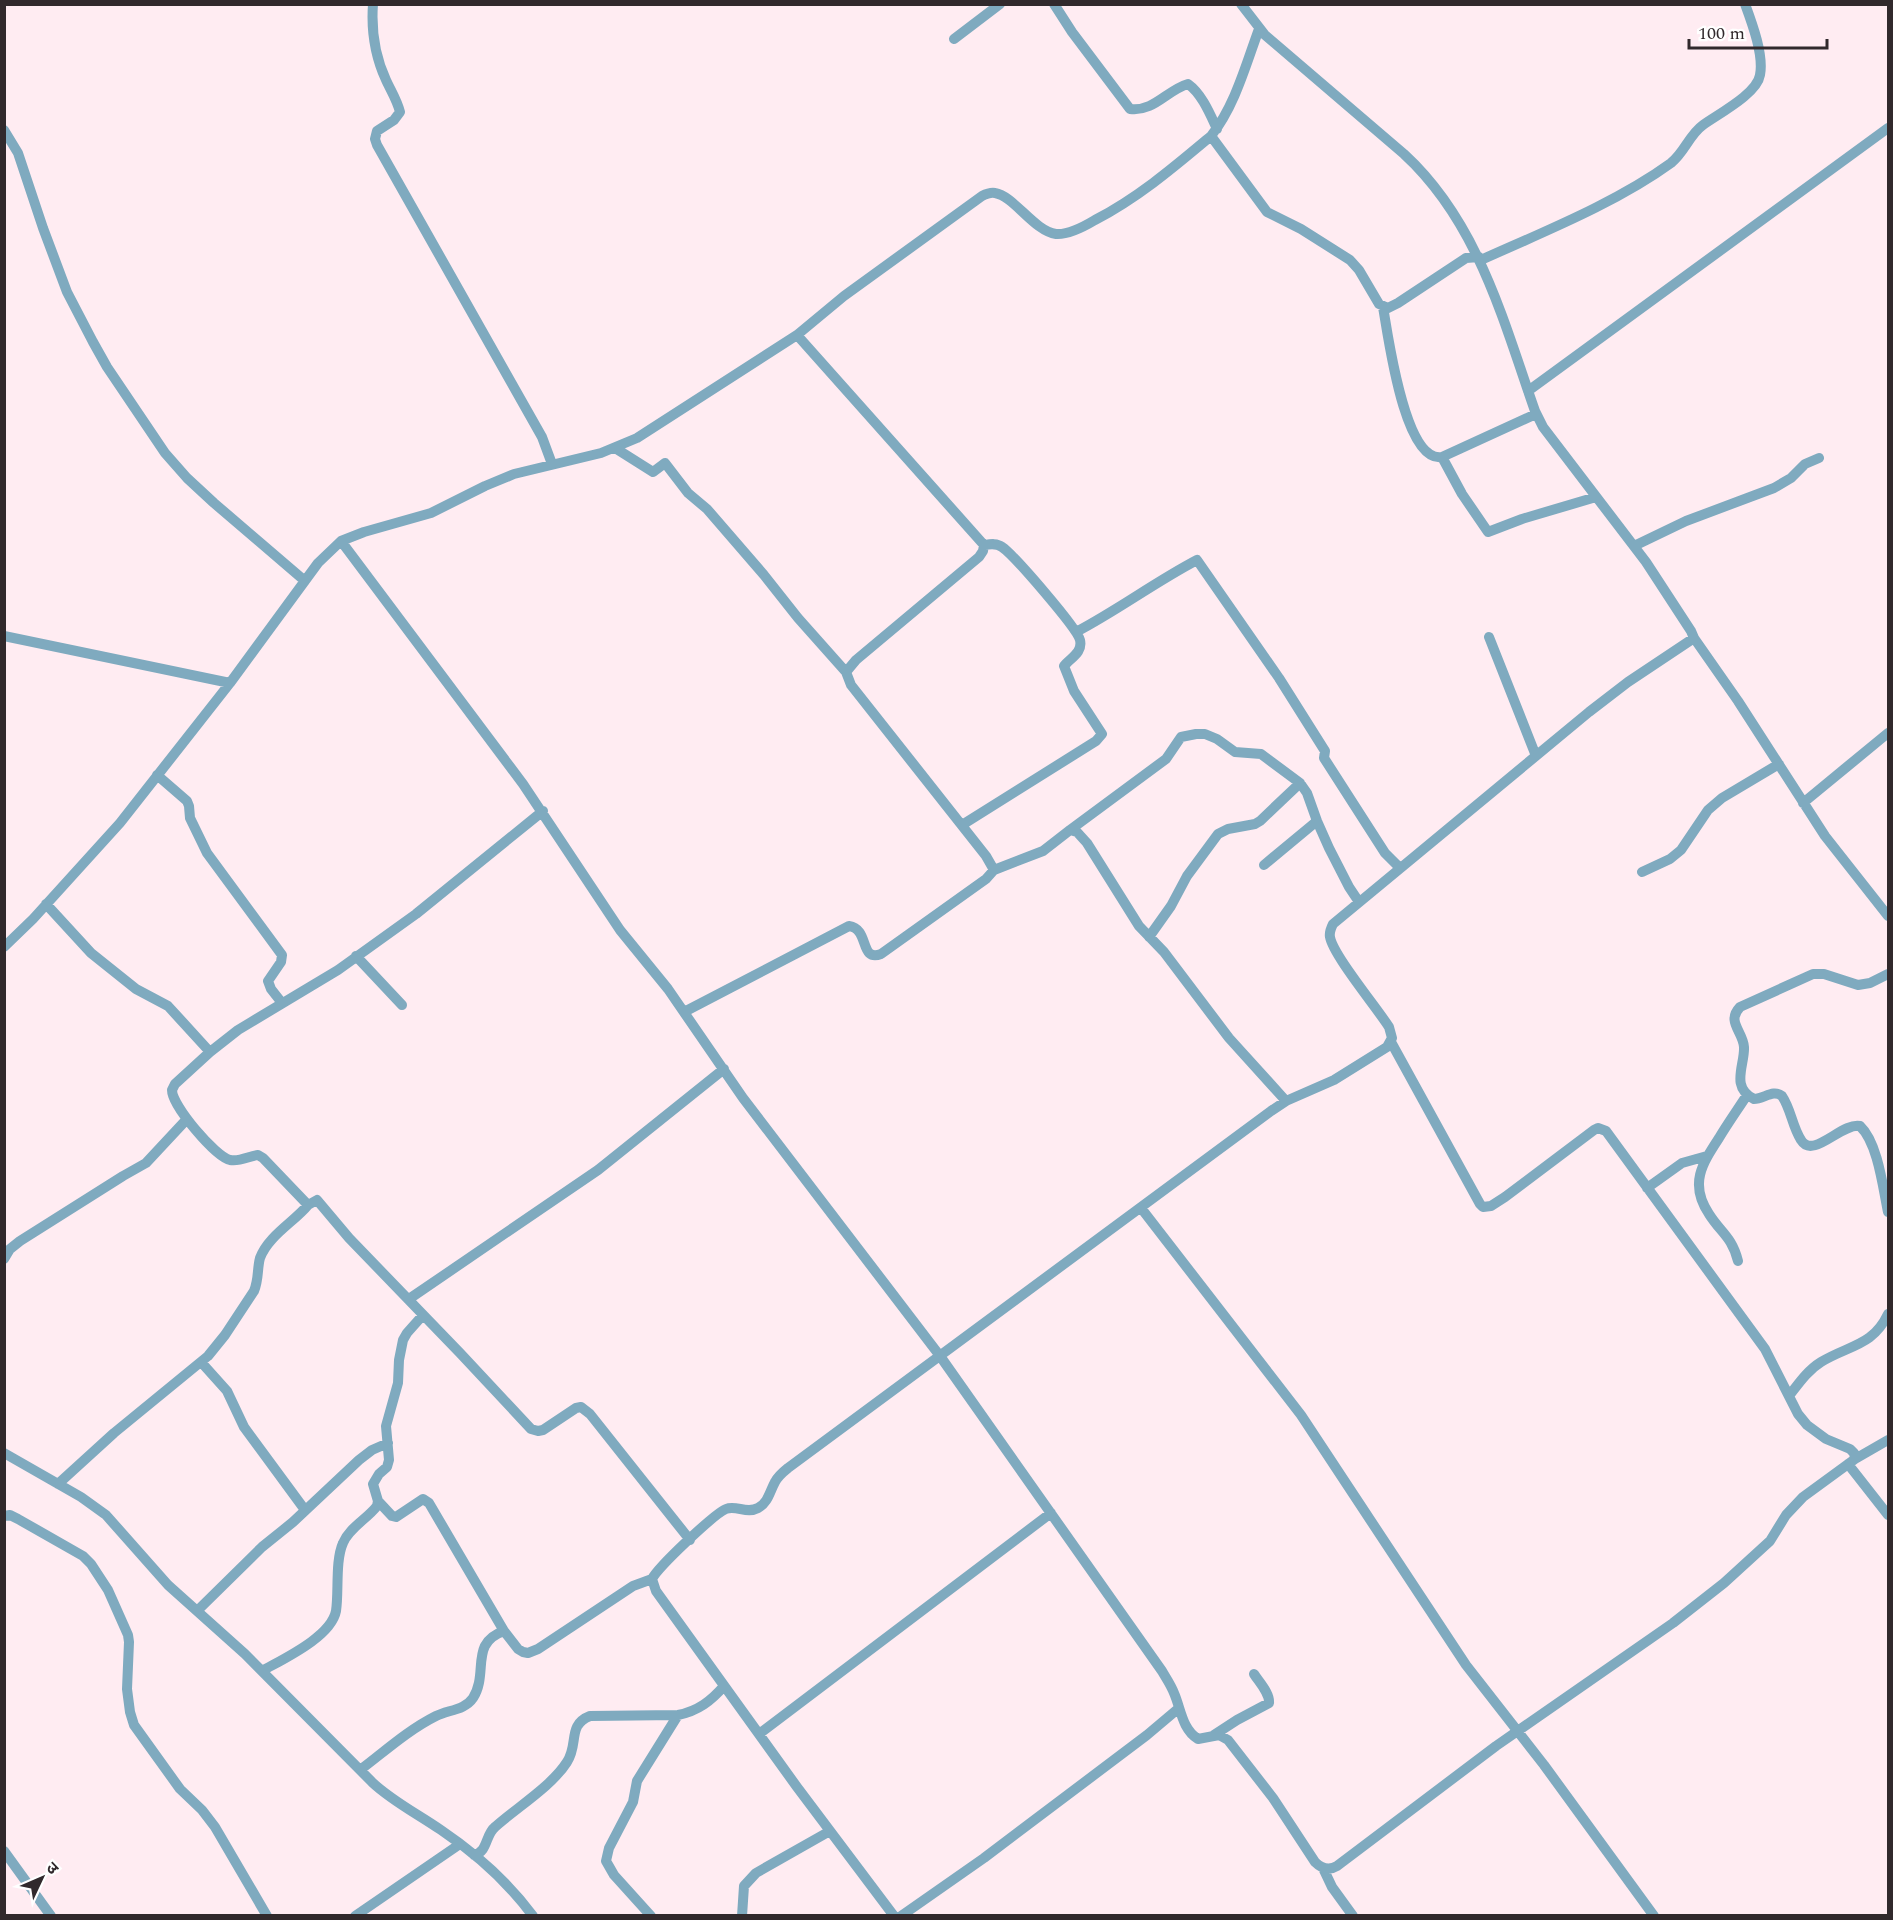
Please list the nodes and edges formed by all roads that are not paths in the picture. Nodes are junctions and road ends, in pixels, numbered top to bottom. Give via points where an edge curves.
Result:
1 (373, 4) edge
2 (1000, 4) edge
3 (1054, 4) edge
4 (1240, 4) edge
5 (1745, 4) edge
6 (1259, 29) junction
7 (954, 39) dead end
8 (1888, 128) edge
9 (4, 130) edge
10 (1214, 132) junction
11 (1480, 259) junction
12 (1383, 307) junction
13 (797, 335) junction
14 (1528, 391) junction
15 (1536, 414) junction
16 (615, 448) junction
17 (1442, 457) junction
18 (1819, 458) dead end
19 (552, 464) junction
20 (1596, 497) junction
21 (341, 541) junction
22 (984, 545) junction
23 (1634, 546) junction
24 (304, 581) junction
25 (1076, 632) junction
26 (4, 636) edge
27 (1489, 637) dead end
28 (1694, 639) junction
29 (846, 672) junction
30 (230, 683) junction
31 (1888, 733) edge
32 (1536, 756) junction
33 (1779, 764) junction
34 (157, 775) junction
35 (1300, 783) junction
36 (1803, 803) junction
37 (543, 812) junction
38 (1317, 821) junction
39 (962, 825) junction
40 (1070, 830) junction
41 (1264, 865) dead end
42 (1400, 868) junction
43 (994, 870) junction
44 (1642, 872) dead end
45 (1359, 902) junction
46 (46, 904) junction
47 (1888, 916) edge
48 (1149, 937) junction
49 (4, 947) edge
50 (356, 956) junction
51 (1888, 974) edge
52 (282, 1003) junction
53 (402, 1005) dead end
54 (684, 1012) junction
55 (1391, 1042) junction
56 (210, 1052) junction
57 (724, 1069) junction
58 (1747, 1095) junction
59 (1286, 1101) junction
60 (187, 1119) junction
61 (1707, 1156) junction
62 (1647, 1188) junction
63 (308, 1205) junction
64 (1141, 1208) junction
65 (1888, 1212) edge
66 (4, 1259) edge
67 (1738, 1261) dead end
68 (409, 1299) junction
69 (1888, 1314) edge
70 (423, 1315) junction
71 (940, 1356) junction
72 (201, 1362) junction
73 (1789, 1396) junction
74 (1888, 1440) edge
75 (388, 1443) junction
76 (4, 1453) edge
77 (1852, 1462) junction
78 (58, 1484) junction
79 (378, 1501) junction
80 (305, 1510) junction
81 (1051, 1513) junction
82 (1888, 1515) edge
83 (4, 1516) edge
84 (690, 1540) junction
85 (652, 1579) junction
86 (197, 1611) junction
87 (504, 1631) junction
88 (262, 1671) junction
89 (1254, 1674) dead end
90 (724, 1686) junction
91 (1179, 1708) junction
92 (678, 1715) junction
93 (1516, 1731) junction
94 (759, 1734) junction
95 (1214, 1735) junction
96 (360, 1770) junction
97 (830, 1831) junction
98 (460, 1844) junction
99 (4, 1851) edge
100 (474, 1855) junction
101 (1323, 1868) junction
102 (51, 1916) edge
103 (267, 1916) edge
104 (355, 1916) edge
105 (533, 1916) edge
106 (651, 1916) edge
107 (742, 1916) edge
108 (894, 1916) edge
109 (901, 1916) edge
110 (1353, 1916) edge
111 (1654, 1916) edge

1 - 19 street via 374,46 400,111 377,131 377,145 542,437
2 - 7 street
3 - 10 street via 1130,109 1143,109 1188,84 1206,106
4 - 6 street
5 - 11 street via 1759,53 1760,75 1756,85 1694,132 1669,164 1614,198
6 - 10 street via 1235,92
6 - 11 street via 1425,173 1454,212
8 - 14 street
9 - 24 street via 18,153 67,292 107,366 186,478
10 - 12 street via 1267,212 1350,260
10 - 13 street via 1128,202 1064,233 1050,232 1037,225 1001,195 982,196
11 - 12 street via 1466,258 1398,303
11 - 14 street
12 - 17 street via 1407,417 1426,452
13 - 16 street via 650,431
13 - 22 street
14 - 15 street
15 - 17 street
15 - 20 street
16 - 19 street
16 - 29 street via 652,472 664,463
17 - 20 street via 1488,532
18 - 23 street via 1774,488 1686,521
19 - 21 street via 493,482 431,513
20 - 23 street
21 - 24 street
21 - 37 street
22 - 25 street via 992,543 1003,548
22 - 29 street via 979,557
23 - 28 street
24 - 30 street
25 - 39 street via 1080,647 1065,666 1078,698 1102,734
25 - 42 street via 1197,560 1280,678 1325,751 1324,758 1385,853
26 - 30 street
27 - 32 street
28 - 32 street via 1612,694
28 - 33 street
29 - 39 street via 851,685
30 - 34 street
31 - 36 street
32 - 42 street
33 - 36 street
33 - 44 street via 1722,798 1708,810 1681,850
34 - 46 street
34 - 52 street via 187,801 190,818 207,853 282,954 268,981
35 - 38 street
35 - 40 street via 1261,754 1235,752 1205,734 1187,735 1178,740 1166,759
35 - 48 street via 1260,821 1218,834
36 - 47 street
37 - 50 street via 416,914
37 - 54 street via 620,930
38 - 41 street
38 - 45 street
39 - 43 street
40 - 43 street via 1043,851
40 - 48 street via 1087,843
42 - 45 street
43 - 54 street via 881,954 876,956 867,951 858,929 849,926
45 - 55 street via 1333,924 1330,937 1389,1027
46 - 49 street
46 - 56 street via 91,953 136,989 168,1006
48 - 59 street via 1229,1038
50 - 52 street
50 - 53 street
51 - 58 street via 1858,985 1813,974 1740,1007 1734,1019 1744,1046 1740,1077
52 - 56 street
54 - 57 street
55 - 59 street via 1334,1080
55 - 62 street via 1483,1207 1505,1197 1598,1128 1606,1131
56 - 60 street via 172,1090
57 - 68 street via 598,1170
57 - 71 street
58 - 61 street
58 - 65 street via 1754,1100 1773,1093 1782,1095 1802,1143 1809,1147 1851,1126 1860,1126 1872,1146
59 - 64 street
60 - 63 street via 219,1155 231,1160 258,1155 263,1158
60 - 66 street via 146,1163 20,1241
61 - 62 street via 1682,1163
61 - 67 street via 1700,1170 1700,1197 1733,1244
62 - 73 street via 1765,1349
63 - 68 street via 314,1200 320,1202
63 - 72 street via 267,1247 254,1291 225,1335
64 - 71 street
64 - 93 street via 1301,1415 1466,1665
68 - 70 street
69 - 73 street via 1878,1332 1814,1367
70 - 75 street via 403,1340 398,1383 386,1426
70 - 84 street via 531,1429 538,1431 576,1408 585,1409
71 - 81 street
71 - 84 street via 788,1468 757,1509 727,1509
72 - 78 street
72 - 80 street via 226,1391 244,1426
73 - 77 street via 1807,1425 1854,1453
74 - 77 street
75 - 79 street via 387,1467 373,1484
75 - 80 street via 359,1460
76 - 78 street
77 - 82 street
77 - 93 street via 1796,1503 1770,1541 1713,1592 1658,1635
78 - 86 street via 106,1515 168,1585
79 - 87 street via 396,1517 423,1499 429,1503
79 - 88 street via 344,1540 336,1612 327,1628
80 - 86 street
81 - 91 street via 1162,1671
81 - 94 street
83 - 103 street via 18,1519 83,1556 101,1578 129,1642 127,1689 134,1725 180,1789 215,1827
84 - 85 street
85 - 87 street via 633,1586 532,1652 518,1649
85 - 90 street via 656,1591
86 - 88 street
87 - 96 street via 492,1636 482,1649 477,1689 470,1702 426,1721
88 - 96 street
89 - 95 street via 1269,1703
90 - 92 street via 700,1707
90 - 94 street
91 - 95 street via 1195,1738
91 - 109 street via 984,1858
92 - 100 street via 583,1719 575,1729 573,1750 563,1767 495,1827 482,1851
92 - 106 street via 637,1781 633,1802 606,1861
93 - 101 street via 1337,1866
93 - 111 street
94 - 97 street
95 - 101 street via 1232,1745
96 - 98 street via 384,1793
97 - 107 street via 750,1879 742,1893
97 - 108 street
98 - 100 street
98 - 104 street
99 - 102 street
100 - 105 street
101 - 110 street

